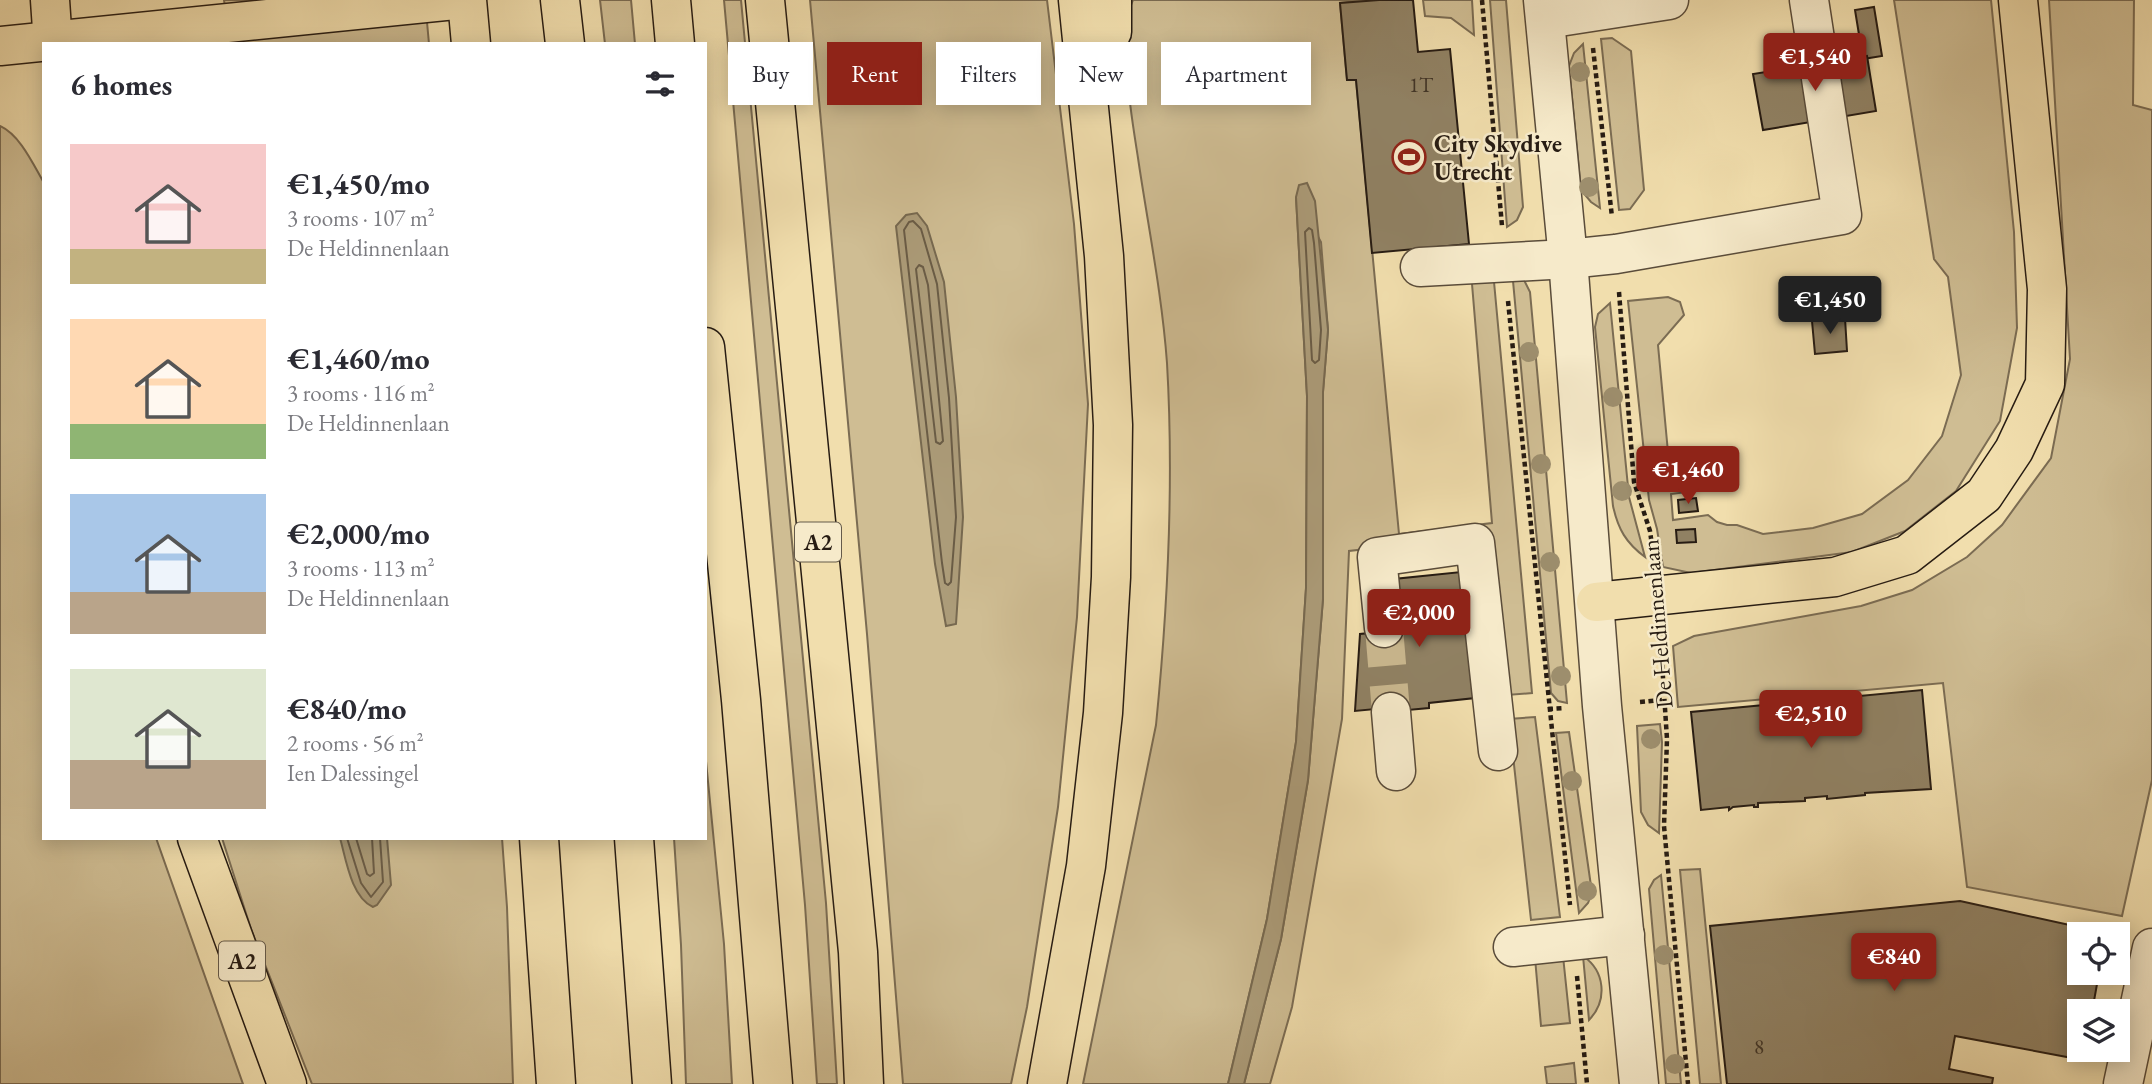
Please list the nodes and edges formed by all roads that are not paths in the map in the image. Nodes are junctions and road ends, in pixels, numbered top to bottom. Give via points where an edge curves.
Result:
1 (50, 0) edge
2 (456, 0) edge
3 (467, 0) edge
4 (561, 0) edge
5 (671, 0) edge
6 (765, 0) edge
7 (1078, 0) edge
8 (1112, 0) edge
9 (1669, 0) edge
10 (1809, 0) edge
11 (2018, 0) edge
12 (1545, 9) edge
13 (53, 42) edge
14 (62, 42) edge
15 (471, 42) edge
16 (565, 42) edge
17 (675, 42) edge
18 (1083, 42) edge
19 (1106, 42) edge
20 (42, 44) edge
21 (0, 46) edge
22 (1090, 105) edge
23 (1568, 259) junction
24 (1420, 267) dead end
25 (707, 367) edge
26 (1596, 602) junction
27 (1384, 628) tunnel mouth
28 (1391, 712) tunnel mouth
29 (1498, 751) dead end
30 (1396, 771) dead end
31 (198, 840) edge
32 (539, 840) edge
33 (635, 840) edge
34 (1625, 935) junction
35 (1513, 947) dead end
36 (2152, 948) edge
37 (288, 1084) edge
38 (556, 1084) edge
39 (652, 1084) edge
40 (773, 1084) edge
41 (864, 1084) edge
42 (1047, 1084) edge
43 (1639, 1084) edge
44 (2123, 1084) edge

1 - 13 main road
2 - 14 main road
3 - 15 main road
4 - 16 main road
5 - 17 main road
6 - 41 main road, A2 via 858,952
7 - 18 main road
8 - 19 main road via 1112,32
9 - 12 street via 1589,12
10 - 23 street via 1842,215
11 - 26 main road via 2047,289 2045,384 2014,450 1984,495 1907,555 1835,577
12 - 23 street
20 - 21 main road
22 - 42 main road via 1113,425 1111,577 1103,713 1086,866
23 - 24 street
23 - 26 street
25 - 40 main road
26 - 34 street
27 - 29 street via 1377,557 1475,543
28 - 30 street
31 - 37 main road, A2
32 - 38 main road
33 - 39 main road
34 - 35 street
34 - 43 street
36 - 44 street

